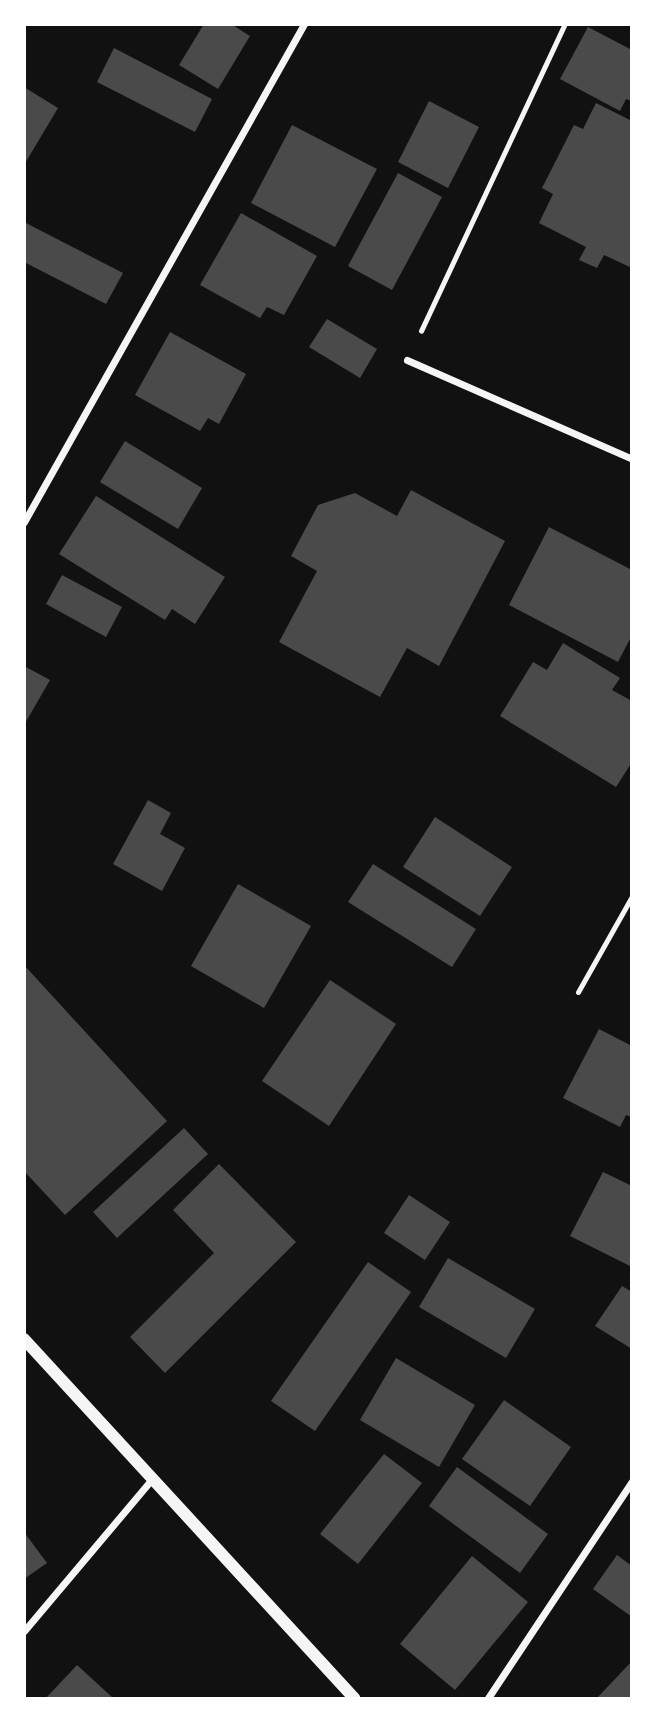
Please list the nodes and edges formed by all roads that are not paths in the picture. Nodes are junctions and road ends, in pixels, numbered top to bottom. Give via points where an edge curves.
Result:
1 (304, 24) edge
2 (407, 360) road end
3 (632, 459) edge
4 (24, 522) edge
5 (632, 895) edge
6 (579, 992) dead end
7 (24, 1339) edge
8 (153, 1478) junction
9 (632, 1481) edge
10 (24, 1631) edge
11 (354, 1699) edge
12 (488, 1699) edge

1 - 4 street
2 - 3 street
5 - 6 lane
7 - 8 street
8 - 10 street
8 - 11 street
9 - 12 street

